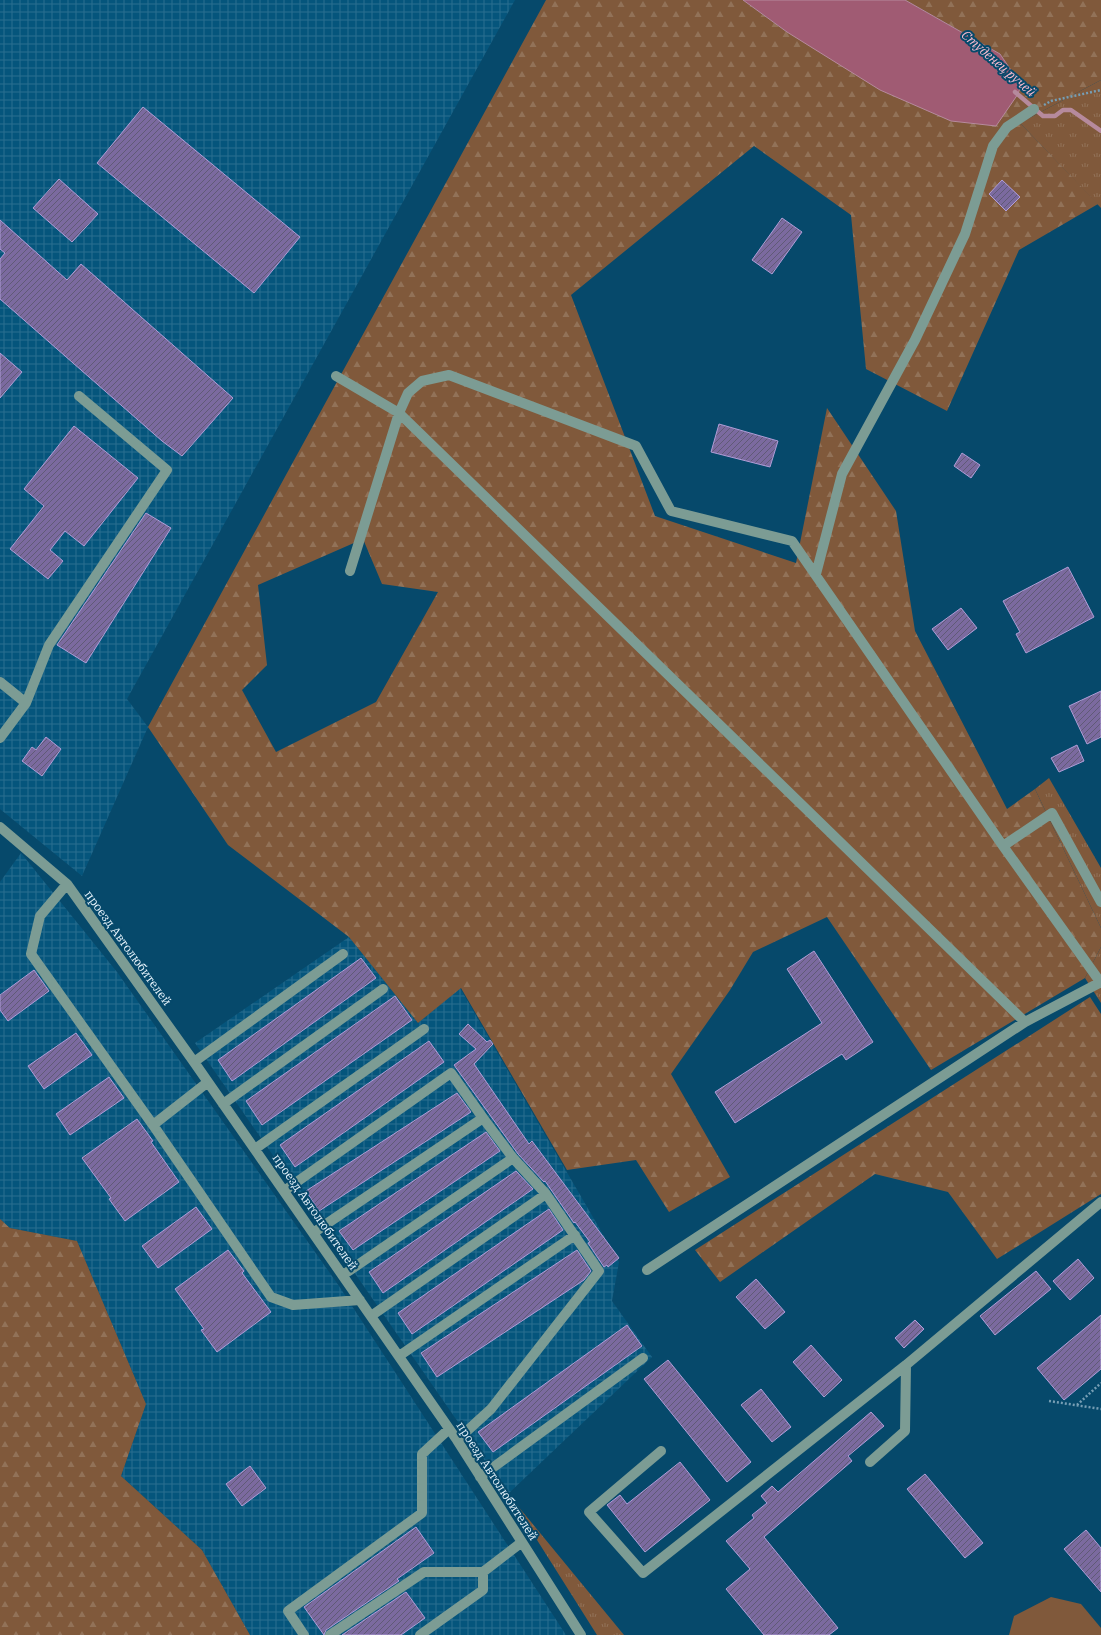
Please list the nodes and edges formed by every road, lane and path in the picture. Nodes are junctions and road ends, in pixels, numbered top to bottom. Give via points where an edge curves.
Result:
1 (1101, 90) edge
2 (1034, 109) joint
3 (336, 376) dead end
4 (80, 396) dead end
5 (399, 413) junction
6 (350, 571) dead end
7 (816, 574) junction
8 (0, 682) edge
9 (26, 703) junction
10 (0, 738) edge
11 (0, 827) edge
12 (1003, 846) junction
13 (66, 884) junction
14 (1101, 902) edge
15 (343, 954) dead end
16 (1101, 982) edge
17 (383, 989) dead end
18 (1025, 1022) junction
19 (424, 1029) dead end
20 (194, 1062) junction
21 (208, 1082) junction
22 (223, 1104) junction
23 (483, 1118) junction
24 (153, 1125) junction
25 (255, 1149) junction
26 (513, 1158) junction
27 (284, 1191) junction
28 (546, 1194) junction
29 (1101, 1202) edge
30 (313, 1233) junction
31 (576, 1235) junction
32 (647, 1270) dead end
33 (343, 1275) junction
34 (360, 1300) junction
35 (371, 1316) junction
36 (399, 1356) junction
37 (643, 1358) dead end
38 (906, 1365) junction
39 (1101, 1383) edge
40 (1049, 1401) dead end
41 (1077, 1405) junction
42 (1101, 1409) edge
43 (449, 1429) junction
44 (456, 1440) junction
45 (661, 1450) dead end
46 (870, 1462) dead end
47 (480, 1477) junction
48 (522, 1542) junction
49 (483, 1572) junction
50 (304, 1635) edge
51 (330, 1635) edge
52 (420, 1635) edge
53 (581, 1635) edge

1 - 2 path via 1051,101
2 - 7 street via 1007,127 993,146 965,234 915,340 842,474
3 - 5 street
4 - 9 street via 166,470 49,645
5 - 6 street
5 - 7 street via 408,393 422,381 449,375 636,446 671,511 792,541
5 - 18 street
7 - 12 street
8 - 9 street
9 - 10 street
11 - 13 street, проезд Автолюбителей
12 - 14 street via 1052,813
12 - 16 street
13 - 20 street, проезд Автолюбителей
13 - 24 street via 40,916 31,954
15 - 20 street
16 - 18 street
17 - 22 street
18 - 32 street
19 - 25 street
20 - 21 street, проезд Автолюбителей
21 - 22 street, проезд Автолюбителей
21 - 24 street
22 - 25 street, проезд Автолюбителей
23 - 26 street
23 - 27 street via 451,1074
23 - 30 street
24 - 34 street via 271,1297 293,1305
25 - 27 street, проезд Автолюбителей
26 - 28 street
26 - 33 street
27 - 30 street, проезд Автолюбителей
28 - 31 street
28 - 35 street
29 - 38 street
30 - 33 street, проезд Автолюбителей
31 - 36 street
31 - 44 street via 599,1271 491,1409
33 - 34 street, проезд Автолюбителей
34 - 35 street, проезд Автолюбителей
35 - 36 street, проезд Автолюбителей
36 - 43 street, проезд Автолюбителей
37 - 47 street
38 - 45 street via 643,1573 589,1512
38 - 46 street via 905,1432
39 - 41 path
40 - 41 path
41 - 42 path
43 - 44 street, проезд Автолюбителей
43 - 50 street via 422,1454 422,1513 288,1611
44 - 47 street, проезд Автолюбителей
47 - 48 street, проезд Автолюбителей
48 - 49 street
48 - 53 street, проезд Автолюбителей
49 - 51 street via 424,1572
49 - 52 street via 483,1590

